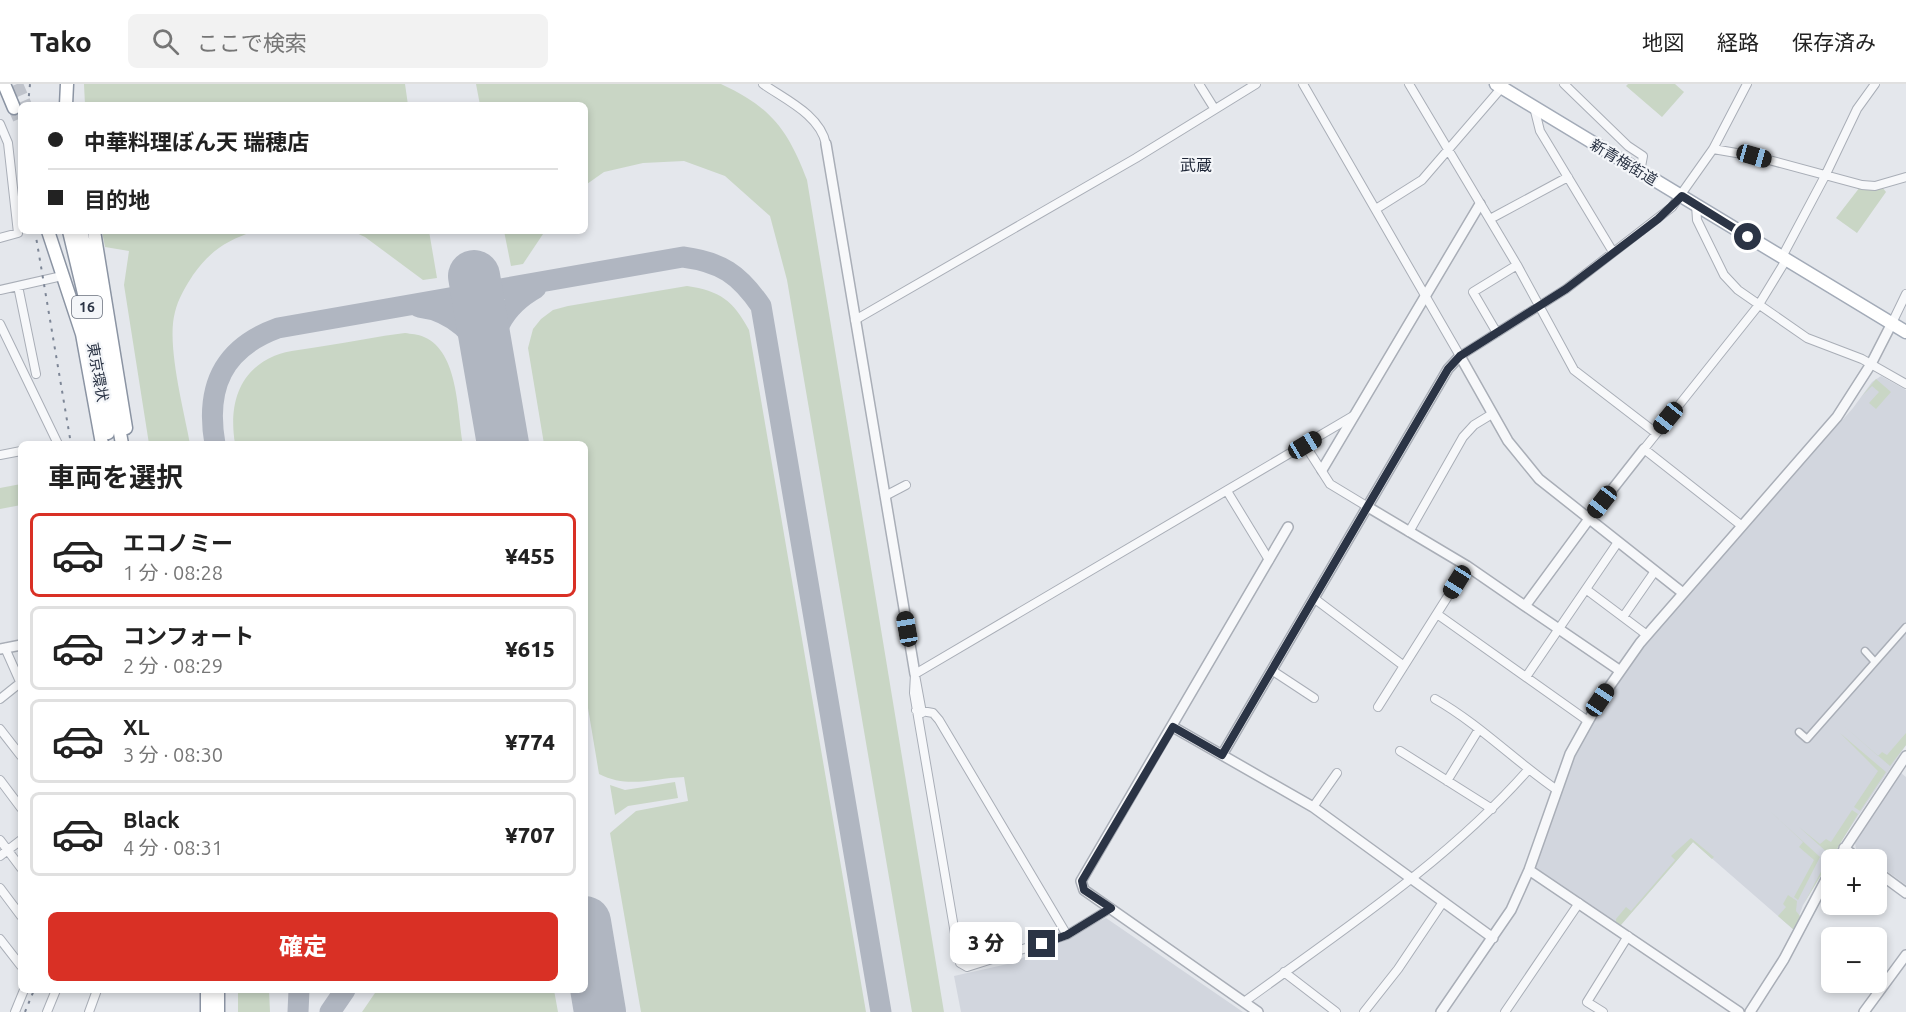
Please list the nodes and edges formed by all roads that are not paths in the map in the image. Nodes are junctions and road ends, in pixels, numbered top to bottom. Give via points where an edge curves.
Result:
1 (4, 84) edge
2 (68, 84) edge
3 (73, 84) edge
4 (764, 84) edge
5 (1199, 84) edge
6 (1256, 84) edge
7 (1303, 84) edge
8 (1409, 84) edge
9 (1564, 84) edge
10 (1747, 84) edge
11 (1875, 84) edge
12 (1501, 85) edge
13 (66, 102) edge
14 (74, 102) edge
15 (1534, 107) junction
16 (15, 108) tunnel mouth
17 (1214, 108) junction
18 (0, 124) edge
19 (826, 144) joint
20 (1713, 149) junction
21 (1449, 151) junction
22 (1640, 172) junction
23 (1825, 176) junction
24 (1568, 177) junction
25 (1906, 177) edge
26 (1682, 196) junction
27 (1480, 204) junction
28 (1696, 206) junction
29 (1376, 209) junction
30 (1490, 219) junction
31 (49, 234) edge
32 (70, 234) edge
33 (82, 234) edge
34 (95, 234) edge
35 (0, 238) edge
36 (1613, 252) junction
37 (1784, 258) junction
38 (1517, 265) junction
39 (62, 276) junction
40 (18, 286) junction
41 (0, 290) edge
42 (1906, 294) edge
43 (1425, 297) junction
44 (1540, 306) junction
45 (1758, 306) junction
46 (855, 320) junction
47 (1892, 323) junction
48 (0, 324) edge
49 (1906, 332) edge
50 (1497, 333) junction
51 (1460, 356) junction
52 (1871, 364) junction
53 (36, 374) dead end
54 (1906, 384) edge
55 (1356, 414) junction
56 (1492, 414) junction
57 (1656, 433) junction
58 (57, 441) edge
59 (101, 441) edge
60 (109, 441) edge
61 (124, 441) edge
62 (125, 441) edge
63 (1305, 445) junction
64 (1644, 449) junction
65 (18, 452) edge
66 (0, 455) edge
67 (1322, 470) junction
68 (906, 484) dead end
69 (1227, 491) junction
70 (885, 496) junction
71 (1368, 507) junction
72 (1588, 519) junction
73 (1742, 526) junction
74 (1288, 527) dead end
75 (1409, 532) junction
76 (1618, 542) junction
77 (1269, 560) junction
78 (1467, 566) junction
79 (1655, 571) junction
80 (1587, 590) junction
81 (1683, 593) junction
82 (1315, 599) junction
83 (1525, 606) junction
84 (1437, 614) junction
85 (1623, 617) junction
86 (1906, 627) edge
87 (1560, 631) junction
88 (1647, 635) junction
89 (18, 645) edge
90 (2, 648) edge
91 (1865, 651) dead end
92 (1874, 665) junction
93 (1404, 666) junction
94 (1619, 670) junction
95 (1854, 670) dead end
96 (1273, 671) junction
97 (915, 674) junction
98 (18, 677) edge
99 (1527, 677) junction
100 (1862, 677) junction
101 (18, 685) edge
102 (1314, 698) dead end
103 (0, 699) edge
104 (1435, 699) dead end
105 (1824, 706) dead end
106 (1378, 707) dead end
107 (919, 710) junction
108 (1834, 711) junction
109 (1588, 721) junction
110 (1173, 727) junction
111 (0, 729) edge
112 (1479, 729) junction
113 (1799, 732) dead end
114 (1400, 751) dead end
115 (18, 752) edge
116 (1222, 755) junction
117 (1906, 756) edge
118 (1528, 770) junction
119 (1337, 773) dead end
120 (0, 780) edge
121 (1447, 781) junction
122 (1557, 790) junction
123 (18, 804) edge
124 (1313, 807) junction
125 (1492, 809) junction
126 (0, 840) edge
127 (18, 843) edge
128 (1844, 848) edge
129 (8, 851) junction
130 (0, 856) edge
131 (18, 864) edge
132 (1529, 870) junction
133 (1411, 877) junction
134 (1887, 880) edge
135 (0, 888) edge
136 (1821, 889) edge
137 (1906, 893) edge
138 (1443, 902) junction
139 (1579, 903) junction
140 (1111, 908) junction
141 (18, 912) edge
142 (1067, 935) junction
143 (1628, 936) junction
144 (1493, 938) junction
145 (0, 939) edge
146 (1906, 955) edge
147 (18, 962) edge
148 (1284, 972) junction
149 (23, 993) edge
150 (55, 993) edge
151 (96, 993) edge
152 (207, 993) edge
153 (218, 993) edge
154 (1244, 1002) junction
155 (15, 1012) edge
156 (47, 1012) edge
157 (89, 1012) edge
158 (207, 1012) edge
159 (218, 1012) edge
160 (1258, 1012) edge
161 (1336, 1012) edge
162 (1364, 1012) edge
163 (1441, 1012) edge
164 (1505, 1012) edge
165 (1603, 1012) edge
166 (1739, 1012) edge
167 (1750, 1012) edge
168 (1864, 1012) edge

1 - 16 main road
2 - 13 main road
3 - 14 main road
4 - 19 street via 815,120
5 - 17 street
6 - 17 street
7 - 29 street
8 - 21 street
9 - 22 street via 1643,156
10 - 20 street
11 - 23 street via 1857,109
12 - 15 main road, 新青梅街道
12 - 21 street
15 - 22 main road, 新青梅街道
15 - 24 street via 1540,131
17 - 46 street via 1136,158
18 - 35 street via 8,143 18,233
19 - 46 street
20 - 23 street
20 - 26 street
21 - 27 street
21 - 29 street via 1410,190
22 - 26 main road, 新青梅街道
23 - 25 street via 1875,186
23 - 37 street
24 - 30 street
24 - 36 street
26 - 28 main road, 新青梅街道
26 - 36 street
27 - 30 street
27 - 43 street
28 - 37 main road, 新青梅街道
28 - 45 street via 1697,220 1724,274
29 - 43 street
30 - 38 street
31 - 39 main road
32 - 60 main road, 東京環状 / 16 via 86,302
33 - 61 main road, 東京環状 / 16
34 - 62 main road via 124,405
36 - 44 street
37 - 45 street
37 - 47 main road, 新青梅街道
38 - 44 street
38 - 50 street via 1473,292
39 - 40 street
39 - 59 main road via 82,334
40 - 41 street
40 - 53 street
42 - 47 street
43 - 51 street
43 - 55 street
44 - 50 street
44 - 57 street via 1574,370
45 - 52 street via 1807,338
45 - 57 street
46 - 70 street
47 - 49 main road, 新青梅街道
47 - 52 street
48 - 58 street
50 - 51 street
51 - 56 street
51 - 71 street via 1448,369
52 - 54 street
52 - 73 street via 1838,417
55 - 63 street
55 - 67 street
56 - 72 street via 1508,441 1539,478
56 - 75 street via 1463,437
57 - 64 street
63 - 67 street
63 - 69 street
64 - 72 street
64 - 73 street
65 - 66 street
67 - 71 street via 1330,484
68 - 70 street
69 - 77 street
69 - 97 street
70 - 97 street
71 - 75 street
71 - 82 street
72 - 76 street
72 - 83 street
73 - 81 street
74 - 77 street
75 - 78 street
76 - 79 street
76 - 80 street
77 - 110 street
78 - 83 street
78 - 84 street
79 - 81 street
79 - 85 street
80 - 85 street
80 - 87 street
81 - 88 street
82 - 93 street
82 - 96 street
83 - 87 street
84 - 93 street
84 - 99 street
85 - 88 street
86 - 92 street
87 - 94 street
87 - 99 street
88 - 94 street
89 - 90 street
90 - 98 street
91 - 92 street
92 - 100 street
93 - 106 street
94 - 109 street
95 - 100 street
96 - 102 street
96 - 116 street
97 - 107 street
99 - 109 street
100 - 108 street
101 - 103 street
104 - 112 street
105 - 108 street
107 - 142 street via 933,713 939,720
107 - 142 street via 960,963 967,967
108 - 113 street via 1807,739
109 - 122 street via 1570,753
110 - 116 street
110 - 140 street via 1082,881 1084,890
111 - 115 street
112 - 118 street
112 - 121 street
114 - 121 street
116 - 124 street
117 - 128 street
118 - 122 street
118 - 125 street
119 - 124 street
120 - 123 street
121 - 125 street
122 - 132 street
124 - 133 street
125 - 133 street
126 - 129 street
127 - 129 street
129 - 130 street
129 - 131 street
132 - 139 street
132 - 144 street
133 - 138 street
133 - 148 street
134 - 137 street
135 - 141 street
136 - 167 street
138 - 144 street
138 - 162 street
139 - 143 street
139 - 164 street
140 - 142 street
140 - 154 street
143 - 165 street via 1587,1002
143 - 166 street
144 - 163 street
145 - 147 street
146 - 168 street
148 - 154 street
148 - 161 street
149 - 155 street
150 - 156 street
151 - 157 street
152 - 158 main road
153 - 159 main road
154 - 160 street

